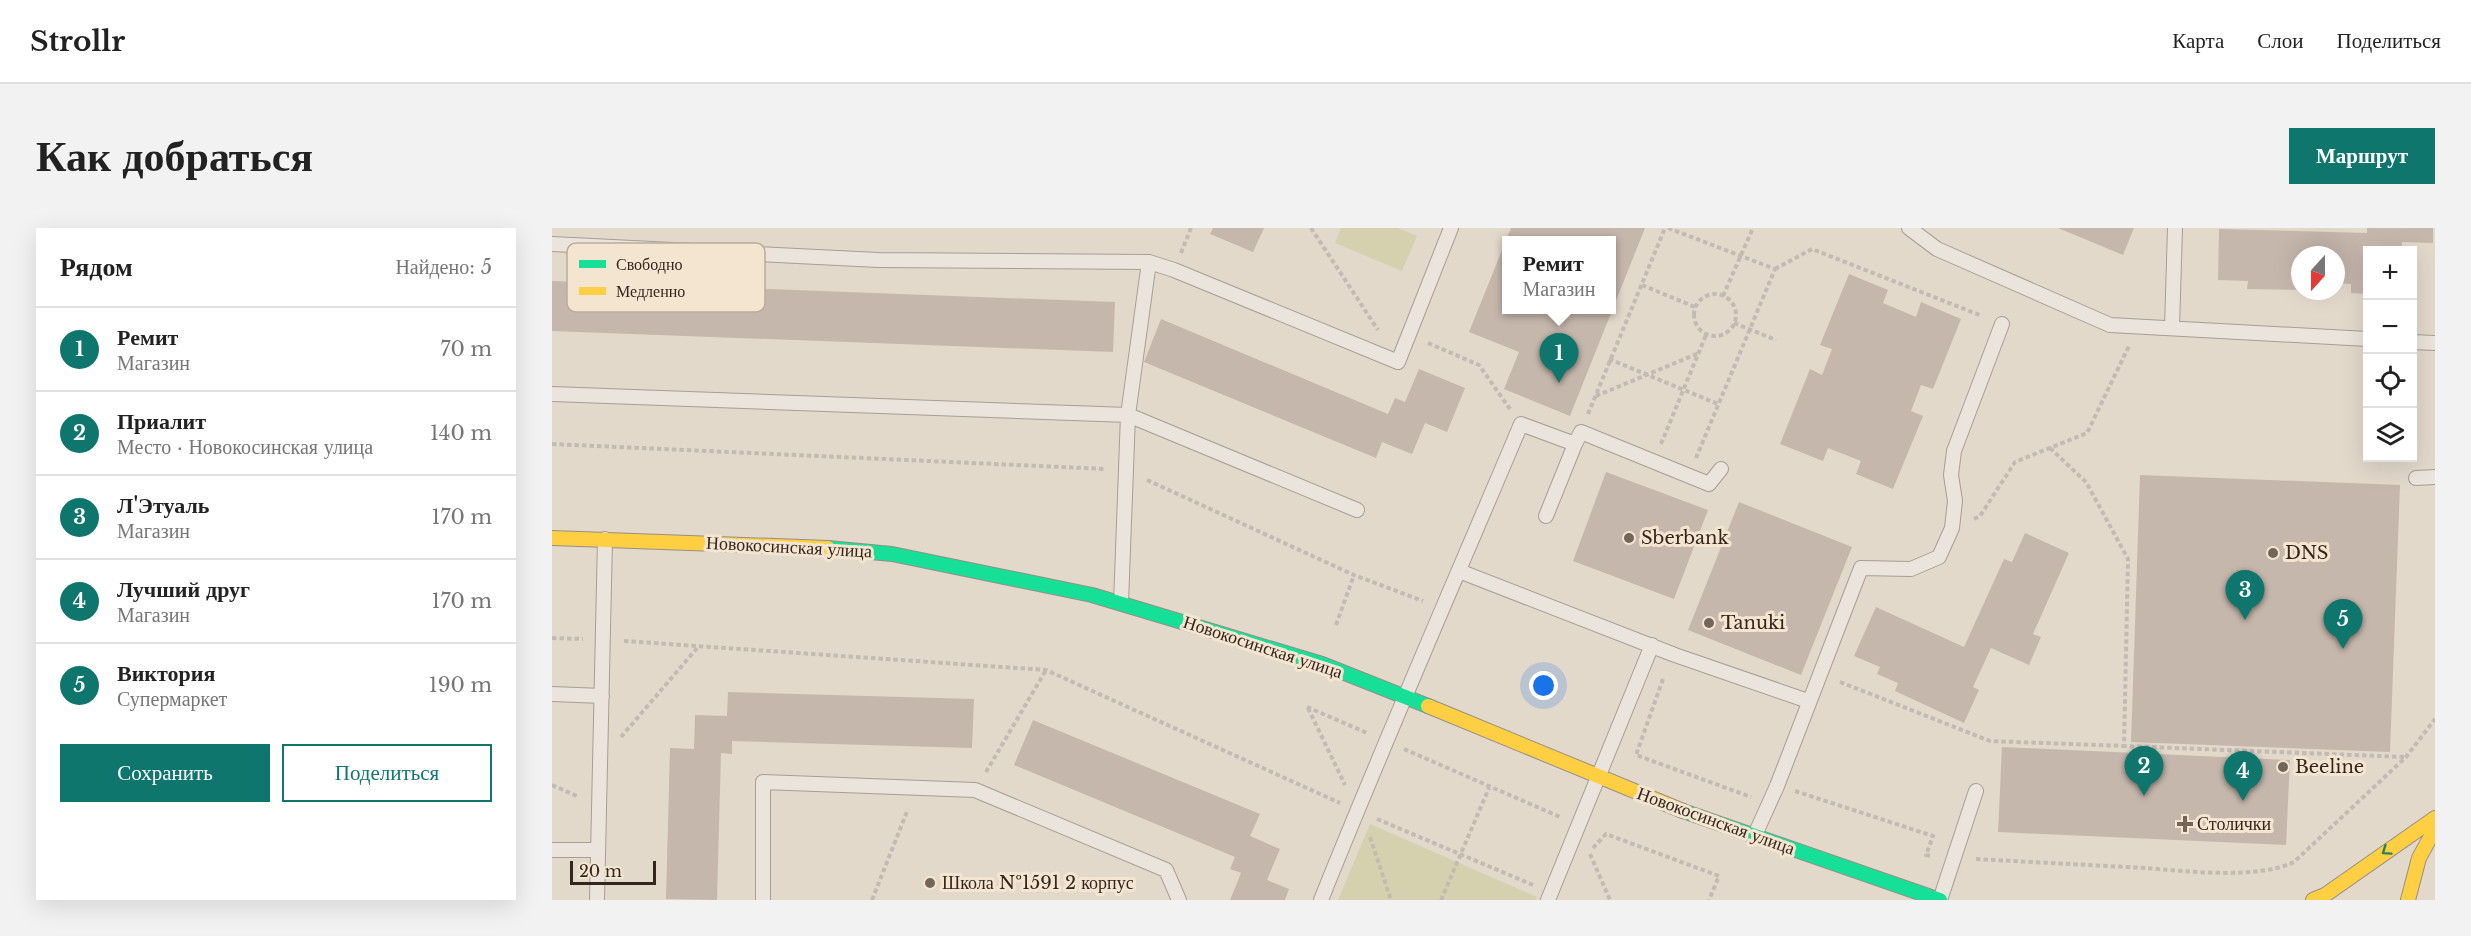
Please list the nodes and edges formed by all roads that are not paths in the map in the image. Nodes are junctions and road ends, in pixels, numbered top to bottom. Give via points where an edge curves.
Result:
1 (1451, 228) edge
2 (1909, 228) edge
3 (2175, 228) edge
4 (552, 244) edge
5 (567, 245) edge
6 (765, 254) edge
7 (1149, 262) junction
8 (2002, 324) road end
9 (2172, 328) junction
10 (2363, 339) edge
11 (2417, 342) edge
12 (2435, 343) edge
13 (552, 394) edge
14 (1128, 415) junction
15 (1578, 438) junction
16 (1721, 469) dead end
17 (2435, 477) edge
18 (2416, 478) dead end
19 (1357, 510) dead end
20 (1546, 516) dead end
21 (552, 538) edge
22 (605, 539) junction
23 (1459, 571) junction
24 (1121, 603) junction
25 (1652, 645) junction
26 (552, 694) edge
27 (602, 696) junction
28 (1404, 696) junction
29 (1808, 701) junction
30 (1599, 778) junction
31 (1976, 791) dead end
32 (2435, 818) edge
33 (2435, 829) edge
34 (1754, 837) junction
35 (552, 850) edge
36 (598, 850) junction
37 (1549, 896) edge
38 (597, 900) edge
39 (763, 900) edge
40 (1179, 900) edge
41 (1322, 900) edge
42 (1940, 900) edge
43 (2313, 900) edge
44 (2408, 900) edge

1 - 7 lane via 1398,362
2 - 9 lane via 1937,249 2110,325
3 - 9 lane
4 - 5 lane
6 - 7 lane via 878,260
7 - 14 lane
8 - 29 lane via 1954,451 1952,528 1939,557 1911,568 1861,568
9 - 10 lane
11 - 12 lane
13 - 14 lane
14 - 19 lane
14 - 24 lane
15 - 16 lane via 1709,484
15 - 20 lane
15 - 23 lane via 1521,424
17 - 18 lane
21 - 22 street, Новокосинская улица
22 - 24 street, Новокосинская улица via 801,545 892,554
22 - 27 lane
23 - 25 lane
23 - 28 lane
24 - 28 street, Новокосинская улица via 1322,664
25 - 29 lane
25 - 30 lane
26 - 27 lane
27 - 36 lane
28 - 30 street, Новокосинская улица
28 - 41 lane
29 - 34 lane
30 - 34 street, Новокосинская улица
30 - 37 lane
31 - 42 lane
32 -> 43 street
33 - 44 street via 2419,858
34 - 42 street, Новокосинская улица
35 - 36 lane
36 - 38 lane
39 - 40 lane via 763,782 975,790 1166,870

